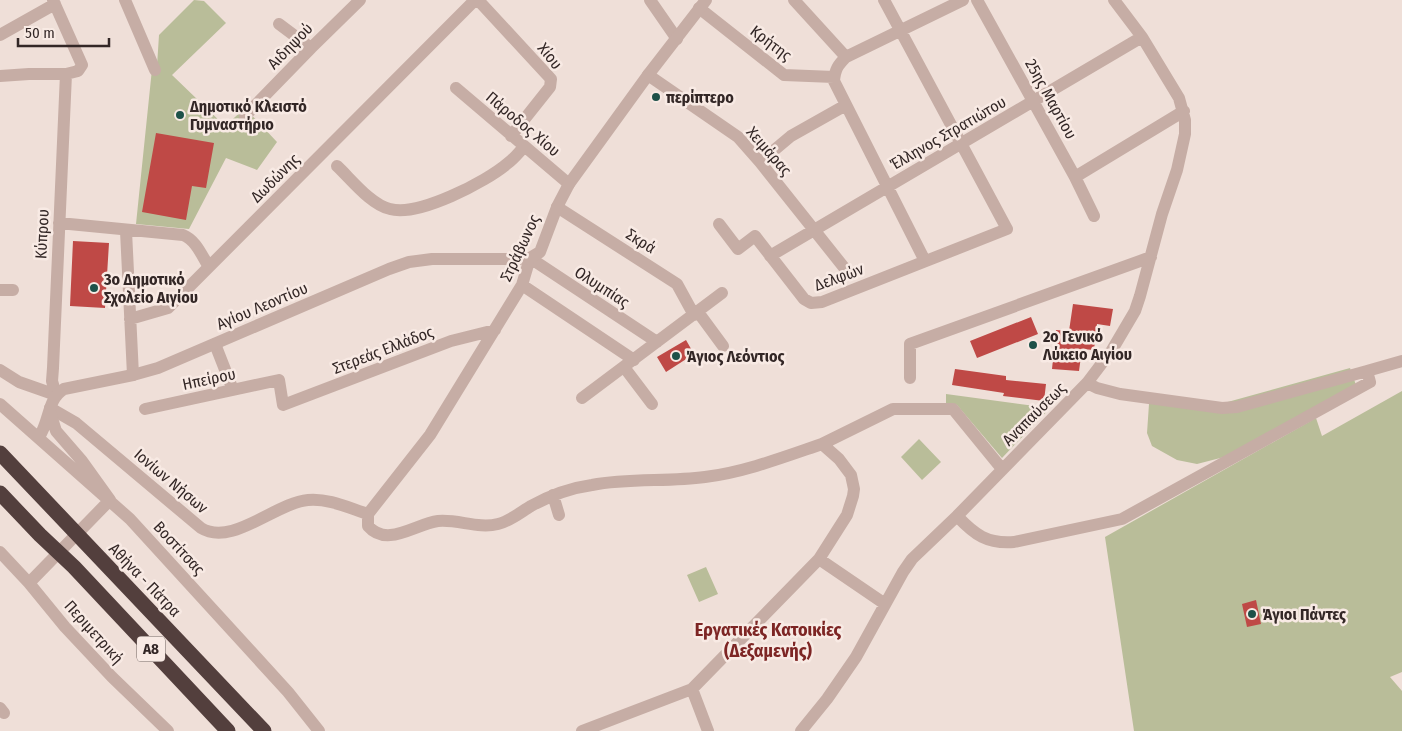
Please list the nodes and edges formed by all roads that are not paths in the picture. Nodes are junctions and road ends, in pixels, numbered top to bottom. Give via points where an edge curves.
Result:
1 (125, 0) edge
2 (360, 0) edge
3 (477, 0) edge
4 (650, 0) edge
5 (794, 0) edge
6 (884, 0) edge
7 (962, 0) edge
8 (977, 0) edge
9 (1114, 0) edge
10 (54, 2) edge
11 (702, 4) edge
12 (279, 24) dead end
13 (900, 31) junction
14 (0, 35) edge
15 (1142, 37) junction
16 (677, 39) junction
17 (310, 48) junction
18 (846, 57) junction
19 (155, 70) dead end
20 (66, 74) junction
21 (834, 74) junction
22 (648, 75) junction
23 (0, 76) edge
24 (456, 88) dead end
25 (1034, 102) junction
26 (846, 105) junction
27 (1184, 111) junction
28 (245, 116) dead end
29 (511, 136) junction
30 (961, 144) junction
31 (524, 147) junction
32 (760, 162) junction
33 (337, 166) dead end
34 (1075, 177) junction
35 (569, 184) junction
36 (888, 187) junction
37 (557, 207) junction
38 (1094, 216) dead end
39 (59, 223) junction
40 (719, 224) dead end
41 (814, 230) junction
42 (126, 231) junction
43 (770, 256) junction
44 (1150, 257) junction
45 (530, 258) junction
46 (925, 260) junction
47 (209, 267) junction
48 (846, 270) dead end
49 (522, 285) junction
50 (0, 290) edge
51 (13, 290) dead end
52 (722, 293) dead end
53 (696, 314) junction
54 (130, 319) junction
55 (495, 330) junction
56 (657, 342) junction
57 (215, 344) junction
58 (723, 346) dead end
59 (1402, 361) edge
60 (629, 363) junction
61 (0, 370) edge
62 (1367, 371) junction
63 (132, 375) junction
64 (910, 378) dead end
65 (279, 380) joint
66 (1087, 383) junction
67 (233, 390) junction
68 (56, 395) junction
69 (582, 398) dead end
70 (0, 404) edge
71 (652, 404) dead end
72 (145, 409) dead end
73 (50, 410) junction
74 (39, 437) junction
75 (822, 444) junction
76 (0, 453) edge
77 (1002, 469) junction
78 (0, 493) edge
79 (553, 495) junction
80 (110, 500) junction
81 (368, 514) junction
82 (559, 515) dead end
83 (957, 516) junction
84 (0, 553) edge
85 (819, 559) junction
86 (29, 583) junction
87 (885, 604) junction
88 (692, 689) junction
89 (168, 731) edge
90 (228, 731) edge
91 (264, 731) edge
92 (319, 731) edge
93 (582, 731) edge
94 (708, 731) edge
95 (800, 731) edge

1 - 19 street
2 - 17 street, Αιδηψού
3 - 29 street, Χίου via 551,79 550,86
3 - 47 street, Δωδώνης
4 - 16 street
5 - 18 street
6 - 13 street
7 - 13 street
8 - 25 street, 25ης Μαρτίου
9 - 15 street, Αναπαύσεως
10 - 14 street
10 - 20 street via 82,65 78,71
11 - 16 street, Στράβωνος
11 - 21 street, Κρήτης via 784,75
12 - 17 street
13 - 18 street
13 - 30 street
15 - 25 street, Έλληνος Στρατιώτου
15 - 27 street, Αναπαύσεως via 1180,98
16 - 22 street, Στράβωνος
17 - 28 street, Αιδηψού
18 - 21 street
20 - 23 street
20 - 39 street, Κύπρου
21 - 26 street via 834,81
22 - 32 street, Χειμάρας via 738,137
22 - 35 street, Στράβωνος
24 - 29 street, Πάροδος Χίου
25 - 30 street, Έλληνος Στρατιώτου
25 - 34 street, 25ης Μαρτίου
26 - 32 street via 791,136
26 - 36 street
27 - 34 street
27 - 44 street, Αναπαύσεως via 1184,134 1177,170
29 - 31 street, Πάροδος Χίου
30 - 36 street, Έλληνος Στρατιώτου
30 - 46 street, Δελφών via 1007,228
31 - 33 street via 508,164 478,182 428,205 409,210 389,209 377,203
31 - 35 street, Πάροδος Χίου
32 - 41 street, Χειμάρας
34 - 38 street, 25ης Μαρτίου
35 - 37 street, Στράβωνος
36 - 41 street, Έλληνος Στρατιώτου
36 - 46 street
37 - 45 street, Στράβωνος via 540,252
37 - 53 street, Σκρά via 677,284
39 - 42 street
39 - 68 street, Κύπρου via 52,381
40 - 43 street, Δελφών via 738,249 755,236
41 - 43 street, Έλληνος Στρατιώτου
41 - 48 street, Χειμάρας
42 - 47 street via 190,237
42 - 54 street
43 - 46 street, Δελφών via 811,304
44 - 64 street via 910,344
44 - 66 street, Αναπαύσεως via 1134,310 1112,350
45 - 49 street, Στράβωνος
45 - 56 street, Ολυμπίας
45 - 57 street, Αγίου Λεοντίου via 409,262
47 - 54 street, Δωδώνης via 168,308
49 - 55 street, Στράβωνος
49 - 60 street
50 - 51 street
52 - 53 street
53 - 56 street
53 - 58 street, Σκρά
54 - 63 street
55 - 65 street, Στερεάς Ελλάδος via 451,341 283,405
55 - 81 street, Στράβωνος via 430,435
56 - 60 street
57 - 63 street, Αγίου Λεοντίου via 158,368
57 - 67 street
59 - 62 street
60 - 69 street
60 - 71 street
61 - 68 street via 19,382
62 - 66 street via 1222,408 1120,394
62 - 83 street via 1370,382 1122,519 1003,542 980,537
63 - 68 street, Αγίου Λεοντίου via 67,388
65 - 67 street, Ηπείρου
66 - 77 street, Αναπαύσεως
67 - 72 street, Ηπείρου
68 - 73 street
70 - 74 street, Βοστίτσας
73 - 74 street
73 - 80 street via 56,431 82,460
73 - 81 street, Ιονίων Νήσων via 76,423 211,533 233,531 285,506 307,500 325,501
74 - 80 street, Βοστίτσας
75 - 77 street via 893,409 953,409
75 - 79 street via 771,461 705,477 612,481
75 - 85 street via 847,469 854,489 847,515
76 - 91 highway, Αθήνα - Πάτρα / Α8
77 - 83 street, Αναπαύσεως
78 - 90 highway, Α8
79 - 81 street via 506,521 491,525 441,521 397,534 380,535 368,526
79 - 82 street
80 - 86 street
80 - 92 street, Βοστίτσας via 288,692
83 - 87 street, Αναπαύσεως via 912,559
84 - 86 street, Περιμετρική
85 - 87 street
85 - 88 street
86 - 89 street, Περιμετρική via 112,677
87 - 95 street, Αναπαύσεως via 856,657
88 - 93 street
88 - 94 street

